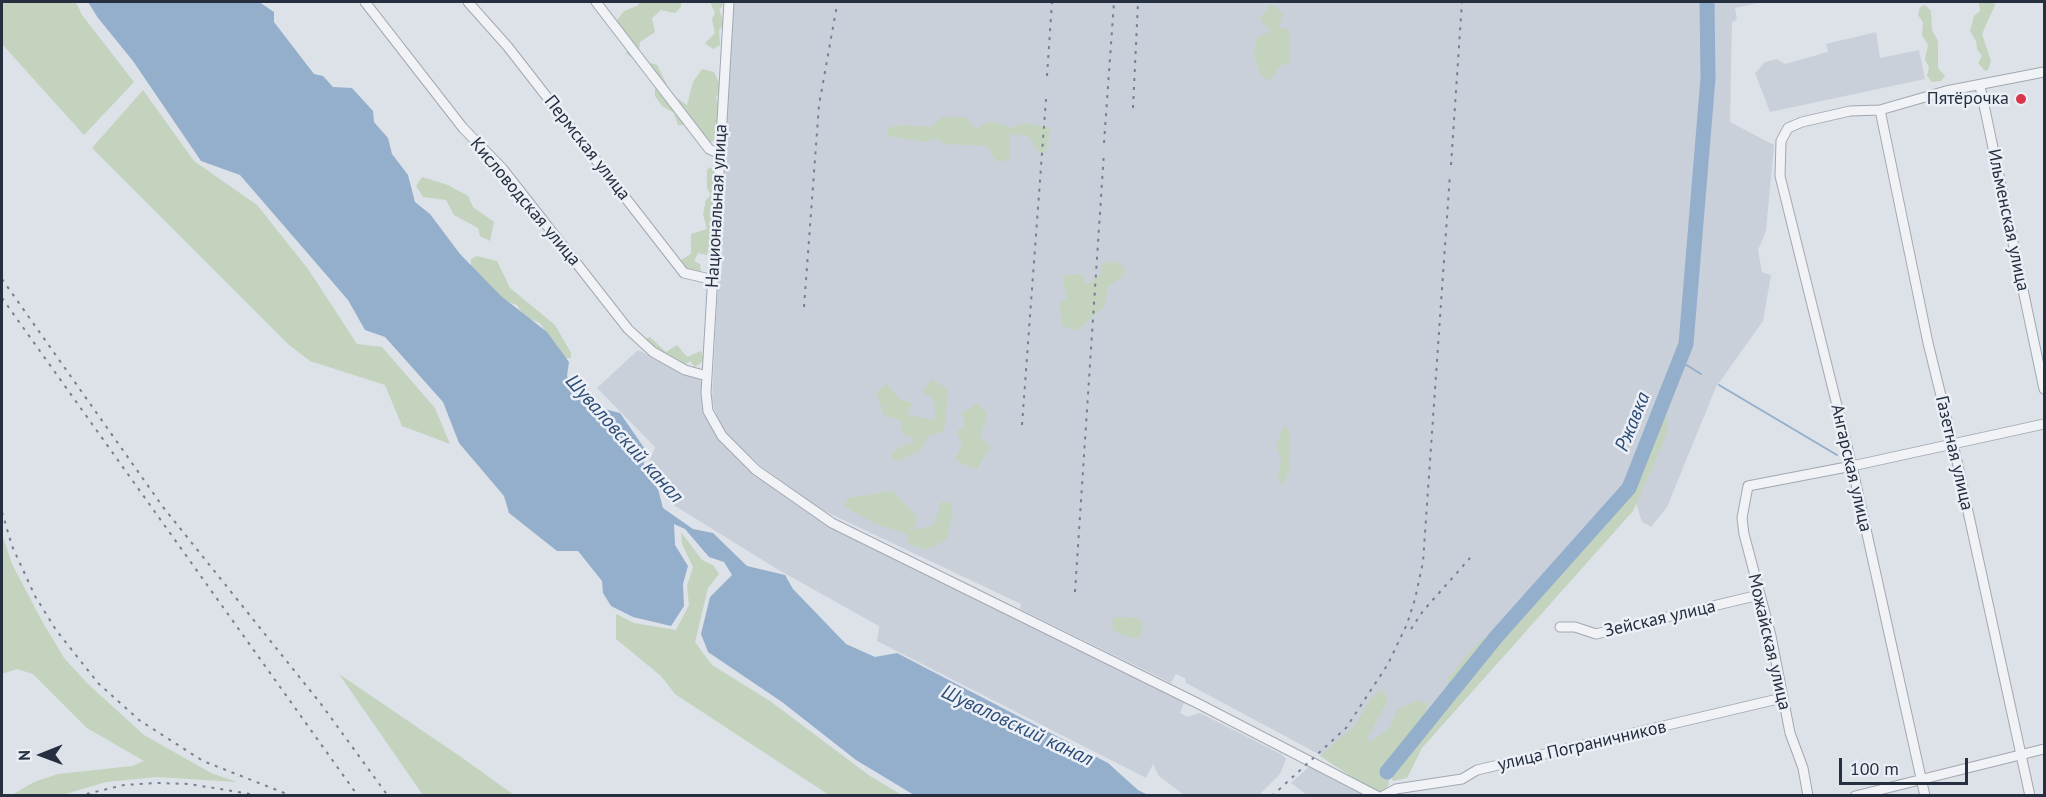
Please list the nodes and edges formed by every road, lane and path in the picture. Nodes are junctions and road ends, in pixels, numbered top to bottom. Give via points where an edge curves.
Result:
1 (365, 2) edge
2 (468, 2) edge
3 (596, 2) edge
4 (729, 2) edge
5 (2044, 72) edge
6 (1980, 86) junction
7 (1880, 110) junction
8 (720, 154) junction
9 (714, 280) junction
10 (706, 376) junction
11 (2044, 389) edge
12 (2044, 423) edge
13 (1952, 444) junction
14 (1852, 466) junction
15 (1759, 595) junction
16 (1560, 627) dead end
17 (1782, 698) junction
18 (2044, 749) edge
19 (2021, 754) junction
20 (1922, 779) junction
21 (1377, 795) edge
22 (1383, 795) edge
23 (1808, 795) edge
24 (1855, 795) edge
25 (1925, 795) edge
26 (2030, 795) edge

1 - 10 street, Кисловодская улица via 628,328 653,352 685,370
2 - 9 street, Пермская улица via 508,47 684,273
3 - 8 street via 709,149
4 - 8 street, Национальная улица
5 - 6 street
6 - 7 street via 1946,91
6 - 11 street, Ильменская улица
7 - 13 street, Газетная улица
7 - 14 street, Ангарская улица via 1850,111 1802,122 1788,128 1781,141 1780,176
8 - 9 street, Национальная улица
9 - 10 street, Национальная улица
10 - 21 street, Национальная улица via 708,411 722,436 756,470 832,523
12 - 13 street
13 - 14 street
13 - 19 street, Газетная улица
14 - 15 street, Можайская улица via 1748,486 1742,518
14 - 20 street, Ангарская улица
15 - 16 street, Зейская улица via 1596,634
15 - 17 street, Можайская улица
17 - 22 street, улица Пограничников via 1477,770 1462,779 1396,789
17 - 23 street, Можайская улица
18 - 19 street
19 - 20 street
19 - 26 street, Газетная улица
20 - 24 street
20 - 25 street, Ангарская улица

